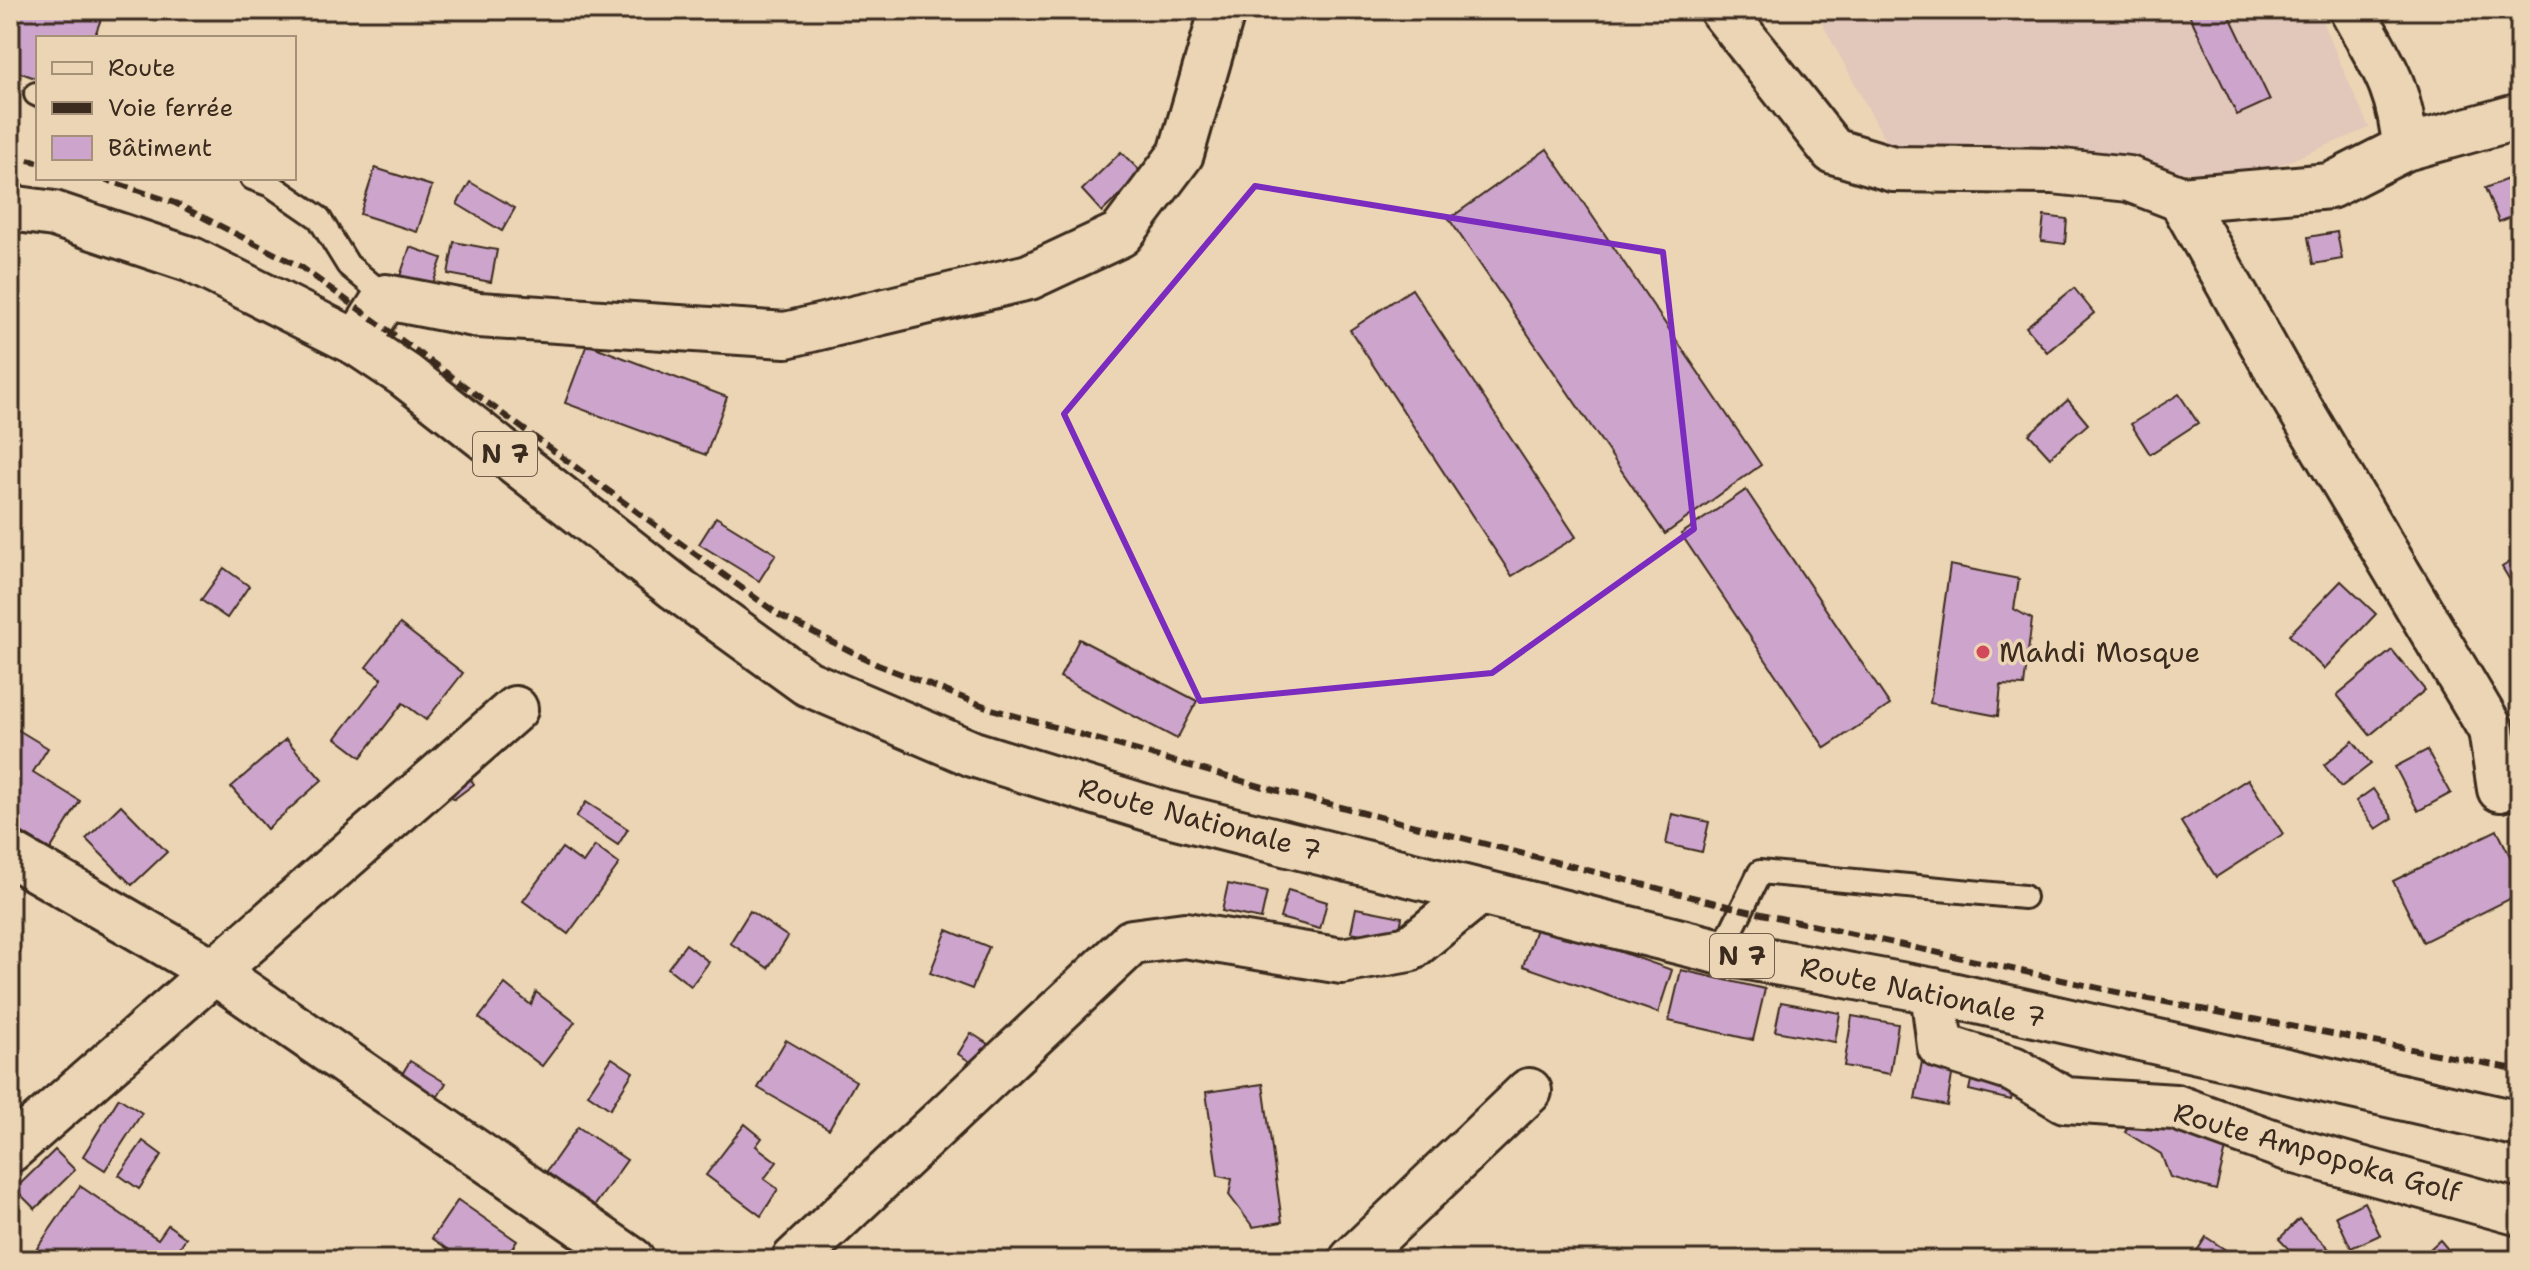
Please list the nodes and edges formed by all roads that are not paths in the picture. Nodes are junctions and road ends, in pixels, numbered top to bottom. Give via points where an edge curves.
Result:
1 (1217, 10) edge
2 (1722, 10) edge
3 (2352, 10) edge
4 (2520, 116) edge
5 (2405, 148) junction
6 (257, 180) edge
7 (2181, 199) junction
8 (10, 208) edge
9 (386, 297) junction
10 (357, 343) junction
11 (515, 709) dead end
12 (2500, 789) dead end
13 (10, 854) edge
14 (1478, 893) junction
15 (2024, 897) dead end
16 (1721, 952) junction
17 (213, 971) junction
18 (1933, 991) junction
19 (1529, 1091) dead end
20 (2520, 1124) edge
21 (10, 1150) edge
22 (2520, 1213) edge
23 (632, 1260) edge
24 (794, 1260) edge
25 (1352, 1260) edge

1 - 9 street via 1220,19 1181,154 1121,234 1029,277 786,335 479,315
2 - 7 street via 1833,151 1893,169 2053,171 2129,179
3 - 5 street via 2393,82
4 - 5 street
5 - 7 street via 2330,186
6 - 9 lane via 319,218 348,265
7 - 12 street via 2491,730
8 - 10 street, Route Nationale 7 / N 7 via 54,214 192,260
9 - 10 street
10 - 14 street, Route Nationale 7 / N 7 via 807,683 988,758 1164,813
11 - 17 street
13 - 17 street
14 - 16 street, Route Nationale 7 / N 7
14 - 24 street via 1409,949 1342,961 1185,935 1132,942
15 - 16 lane via 1760,872
16 - 18 street, Route Nationale 7 / N 7
17 - 21 street
17 - 23 street
18 - 20 street, Route Nationale 7 / N 7
18 - 22 street, Route Ampopoka Golf via 1940,1046 2013,1069 2065,1100 2175,1107 2299,1152
19 - 25 street

